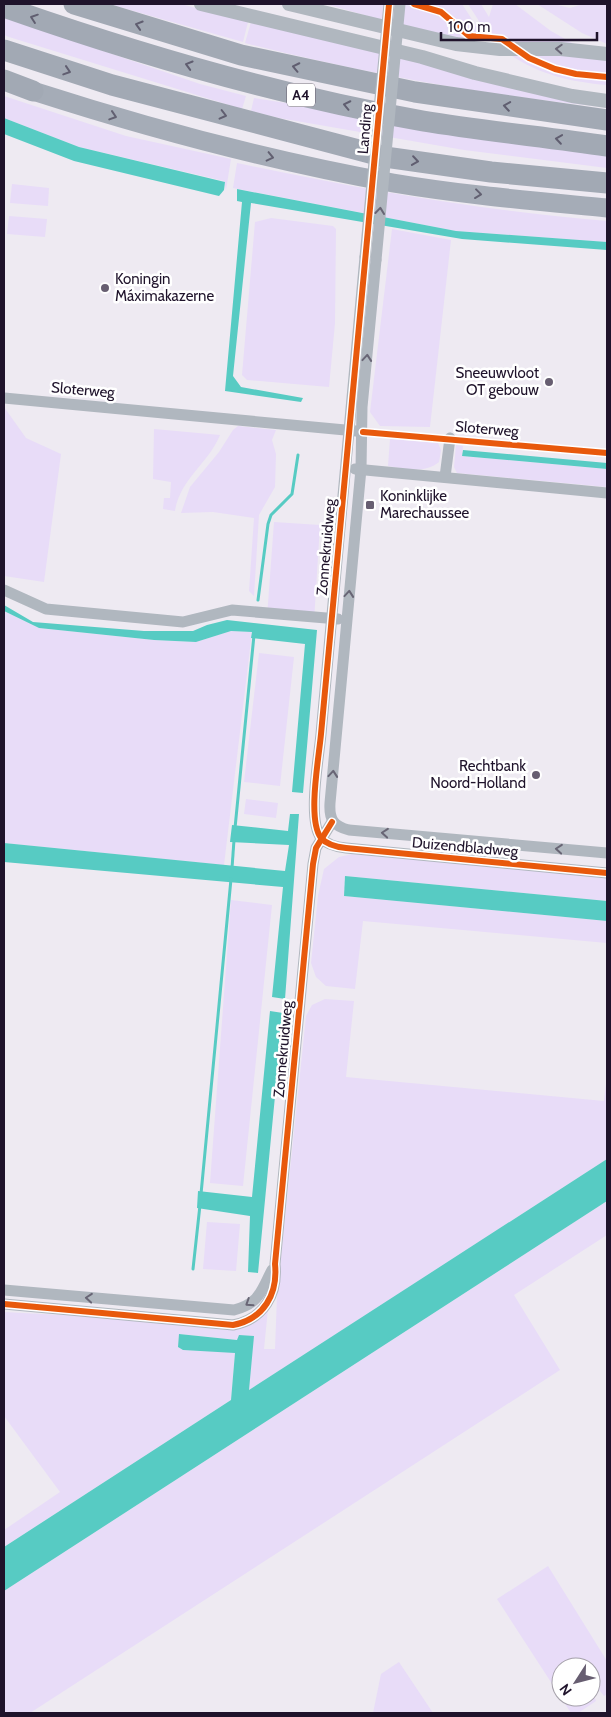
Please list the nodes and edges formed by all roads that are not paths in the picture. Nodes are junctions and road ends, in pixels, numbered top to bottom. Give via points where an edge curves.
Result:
1 (74, 4) edge
2 (201, 4) edge
3 (289, 4) edge
4 (389, 4) edge
5 (400, 4) edge
6 (4, 7) edge
7 (242, 7) edge
8 (4, 50) edge
9 (607, 54) edge
10 (4, 80) edge
11 (34, 91) joint
12 (607, 101) edge
13 (607, 120) edge
14 (607, 146) edge
15 (607, 183) edge
16 (607, 208) edge
17 (370, 258) junction
18 (4, 398) edge
19 (349, 430) junction
20 (363, 432) junction
21 (450, 438) dead end
22 (346, 468) junction
23 (361, 469) junction
24 (445, 477) junction
25 (607, 493) edge
26 (4, 590) edge
27 (332, 619) junction
28 (347, 620) junction
29 (332, 822) junction
30 (322, 838) junction
31 (607, 853) edge
32 (607, 873) edge
33 (275, 1264) junction
34 (4, 1290) edge
35 (4, 1304) edge

13 -> 1 highway, A4 via 415,92 251,57
2 - 7 street
9 -> 3 street via 562,48 500,49 456,44
4 - 17 street, Landing, bridge
17 -> 5 street, Landing, bridge
14 -> 6 highway, A4 via 424,121 270,89 81,34
7 - 12 street via 475,73
8 -> 15 highway via 112,86 385,157 491,172
10 - 11 highway
11 -> 16 highway via 191,138 361,177
17 - 19 street, Zonnekruidweg
20 -> 17 street, Zonnekruidweg
18 - 19 street, Sloterweg
19 - 20 street, Sloterweg
19 - 22 street, Zonnekruidweg
20 - 23 street, Zonnekruidweg
21 - 24 street
22 - 23 street
22 - 27 street, Zonnekruidweg
23 - 24 street
28 -> 23 street, Zonnekruidweg
24 - 25 street
26 - 27 street via 46,609 183,622 232,610
27 - 28 street
27 - 30 street, Zonnekruidweg via 314,811 315,827
29 -> 28 street, Zonnekruidweg via 329,813
29 - 30 street, Zonnekruidweg
31 -> 29 street, Duizendbladweg via 349,830
30 - 32 street, Duizendbladweg via 334,846 346,848
30 - 33 street, Zonnekruidweg via 313,864
33 -> 34 street via 261,1294 234,1310
33 - 35 street, Zonnekruidweg via 276,1278 271,1299 258,1314 244,1323 233,1325

